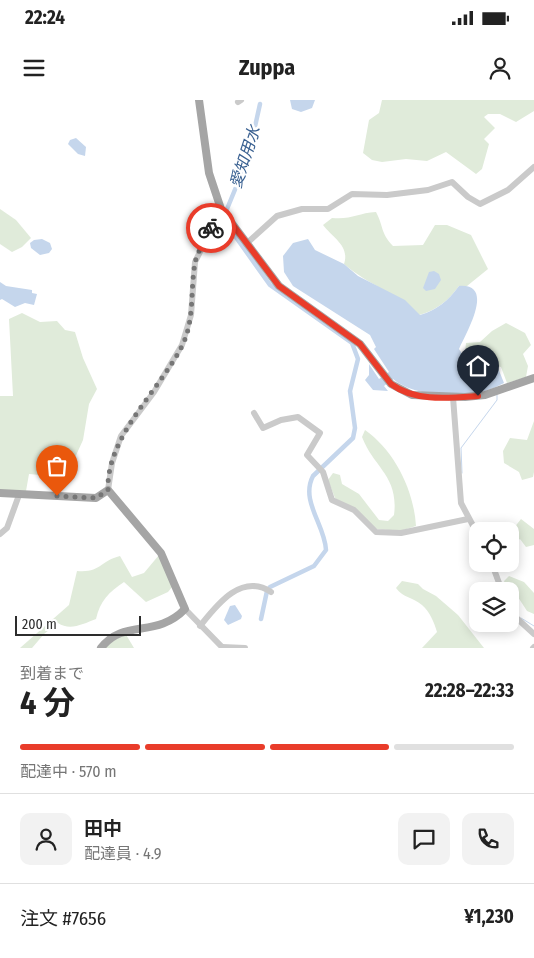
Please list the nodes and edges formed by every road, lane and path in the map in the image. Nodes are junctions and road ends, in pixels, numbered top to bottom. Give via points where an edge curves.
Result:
1 (200, 100) edge
2 (534, 167) edge
3 (221, 209) junction
4 (246, 244) junction
5 (534, 378) edge
6 (453, 397) junction
7 (254, 413) dead end
8 (108, 490) junction
9 (0, 493) edge
10 (19, 495) junction
11 (468, 519) junction
12 (470, 522) edge
13 (0, 534) edge
14 (270, 592) dead end
15 (185, 609) junction
16 (519, 620) edge
17 (200, 626) junction
18 (534, 634) edge
19 (101, 648) edge
20 (222, 648) edge
21 (245, 648) edge

1 - 3 main road via 209,173
2 - 4 street via 508,190 480,204 452,182 428,190 387,195 352,194 328,209 302,208 277,216
3 - 4 main road
3 - 8 street via 195,262 191,315 182,345 154,392 121,436
4 - 6 main road via 279,286 360,344 391,384 412,395
5 - 6 main road via 486,395
6 - 11 street via 458,488 460,503
7 - 11 street via 263,428 280,420 298,417 317,430 319,438 307,455 323,472 332,500 354,510 376,532 401,533
8 - 10 main road via 96,498
8 - 15 main road via 161,553
9 - 10 main road
10 - 13 street via 7,528
11 - 12 street
14 - 17 street via 257,586 236,590 224,597
15 - 17 street
15 - 19 main road via 174,620 161,626 114,635
16 - 18 street
17 - 20 street
20 - 21 street

